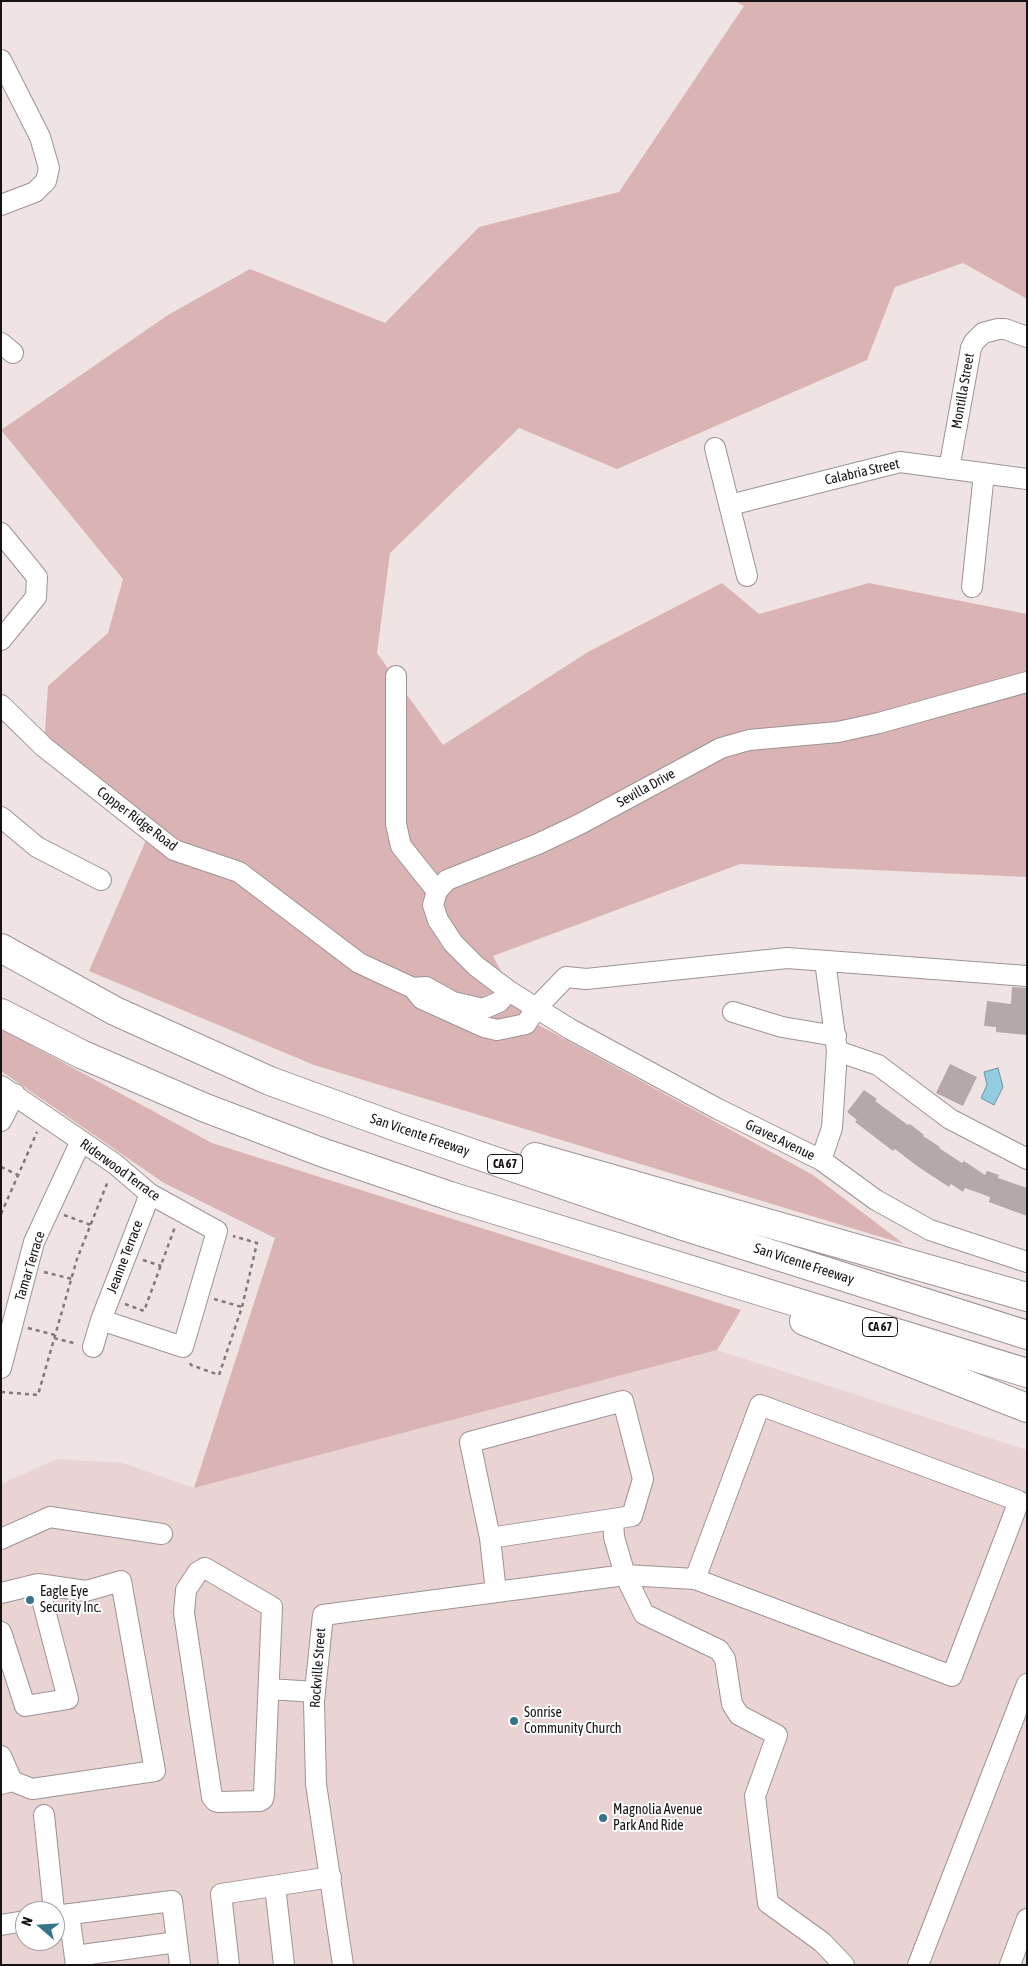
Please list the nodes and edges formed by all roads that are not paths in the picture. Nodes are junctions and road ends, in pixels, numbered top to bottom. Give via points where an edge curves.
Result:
1 (1, 60) edge
2 (1, 205) edge
3 (1027, 337) edge
4 (715, 448) dead end
5 (949, 469) junction
6 (984, 473) junction
7 (1027, 479) edge
8 (730, 505) junction
9 (1, 533) edge
10 (747, 576) dead end
11 (972, 587) dead end
12 (1, 640) edge
13 (396, 676) dead end
14 (1027, 682) edge
15 (1, 705) edge
16 (1, 817) edge
17 (101, 880) dead end
18 (437, 891) junction
19 (1, 948) edge
20 (825, 961) junction
21 (1027, 976) edge
22 (413, 988) junction
23 (509, 990) junction
24 (536, 1008) junction
25 (732, 1012) dead end
26 (1, 1013) edge
27 (837, 1044) junction
28 (270, 1081) junction
29 (8, 1090) edge
30 (1, 1121) edge
31 (81, 1141) junction
32 (1027, 1159) edge
33 (821, 1160) junction
34 (150, 1194) junction
35 (1027, 1262) edge
36 (733, 1282) junction
37 (1027, 1297) edge
38 (101, 1320) junction
39 (1027, 1335) edge
40 (93, 1348) road end
41 (1, 1368) edge
42 (1027, 1373) edge
43 (1027, 1408) edge
44 (613, 1519) junction
45 (162, 1534) dead end
46 (490, 1538) junction
47 (1, 1539) edge
48 (625, 1576) junction
49 (695, 1579) junction
50 (38, 1584) junction
51 (496, 1592) junction
52 (1, 1593) edge
53 (1, 1632) edge
54 (8, 1678) edge
55 (1027, 1684) edge
56 (269, 1689) junction
57 (315, 1692) junction
58 (1, 1756) edge
59 (6, 1783) edge
60 (44, 1815) dead end
61 (330, 1876) junction
62 (275, 1886) junction
63 (57, 1901) edge
64 (65, 1913) edge
65 (1027, 1919) edge
66 (15, 1923) edge
67 (1, 1925) edge
68 (65, 1931) edge
69 (177, 1942) junction
70 (1017, 1959) edge
71 (75, 1960) edge
72 (180, 1965) edge
73 (229, 1965) edge
74 (284, 1965) edge
75 (343, 1965) edge
76 (844, 1965) edge
77 (918, 1965) edge

1 - 2 street via 40,137 48,168 46,181 35,192
3 - 5 street, Montilla Street via 998,329 983,333 974,342
4 - 8 street
5 - 6 street, Calabria Street
5 - 8 street, Calabria Street via 900,462
6 - 7 street, Calabria Street
6 - 11 street
8 - 10 street
9 - 12 street via 37,577 36,597
13 - 18 street via 396,824 401,846
14 - 18 street, Sevilla Drive via 862,727 749,740 721,748 572,828 447,880
15 - 22 street, Copper Ridge Road via 44,747 174,850 239,872 359,963
16 - 17 street via 37,847
18 - 23 street via 433,905 438,920 453,943 476,966
19 - 28 highway, San Vicente Freeway / CA 67 via 115,1011
20 - 21 street, Copper Ridge Road
20 - 24 street, Copper Ridge Road via 787,958 586,979 566,977
20 - 27 street
22 - 23 street, Copper Ridge Road via 426,987 453,1002 482,1008 498,1002
22 - 24 street, Copper Ridge Road via 431,1004 497,1030 526,1024
23 - 24 street
24 - 33 street, Graves Avenue via 618,1056
25 - 27 street
26 - 36 highway, CA 67 via 80,1054 203,1108 321,1152 450,1196
27 - 32 street via 878,1065 950,1119
27 - 33 street via 832,1128
28 - 37 highway
28 - 39 highway, San Vicente Freeway / CA 67 via 683,1226
29 - 30 street
29 - 31 street, Riderwood Terrace
31 - 34 street, Riderwood Terrace
31 - 41 street, Tamar Terrace via 34,1242
33 - 35 street, Graves Avenue via 876,1200 930,1230
34 - 38 street, Jeanne Terrace
34 - 38 street, Riderwood Terrace via 217,1231 183,1347
36 - 42 highway, CA 67
36 - 43 highway via 788,1315
38 - 40 street, Jeanne Terrace
44 - 46 street
44 - 46 street via 632,1516 643,1480 623,1401 470,1442
44 - 48 street via 614,1537
45 - 47 street via 50,1517
46 - 51 street
48 - 49 street, Rockville Street
48 - 51 street, Rockville Street
48 - 76 street via 644,1614 719,1650 725,1659 732,1704 739,1715 777,1735 755,1796 768,1903 822,1942
49 - 49 street, Rockville Street via 952,1676 1019,1501 760,1405
50 - 52 street
50 - 54 street via 68,1699 25,1706
50 - 59 street via 86,1591 121,1580 155,1771 32,1789
51 - 57 street, Rockville Street via 323,1615
53 - 54 street
55 - 77 street
56 - 56 street via 272,1607 205,1568 198,1572 186,1590 184,1613 215,1801 263,1799
56 - 57 street
57 - 61 street, Rockville Street via 316,1784
58 - 59 street
60 - 63 street
61 - 62 street
61 - 75 street, Rockville Street
62 - 73 street via 221,1894
62 - 74 street
64 - 69 street via 172,1901
65 - 70 street
66 - 67 street
68 - 71 street
69 - 71 street
69 - 72 street

